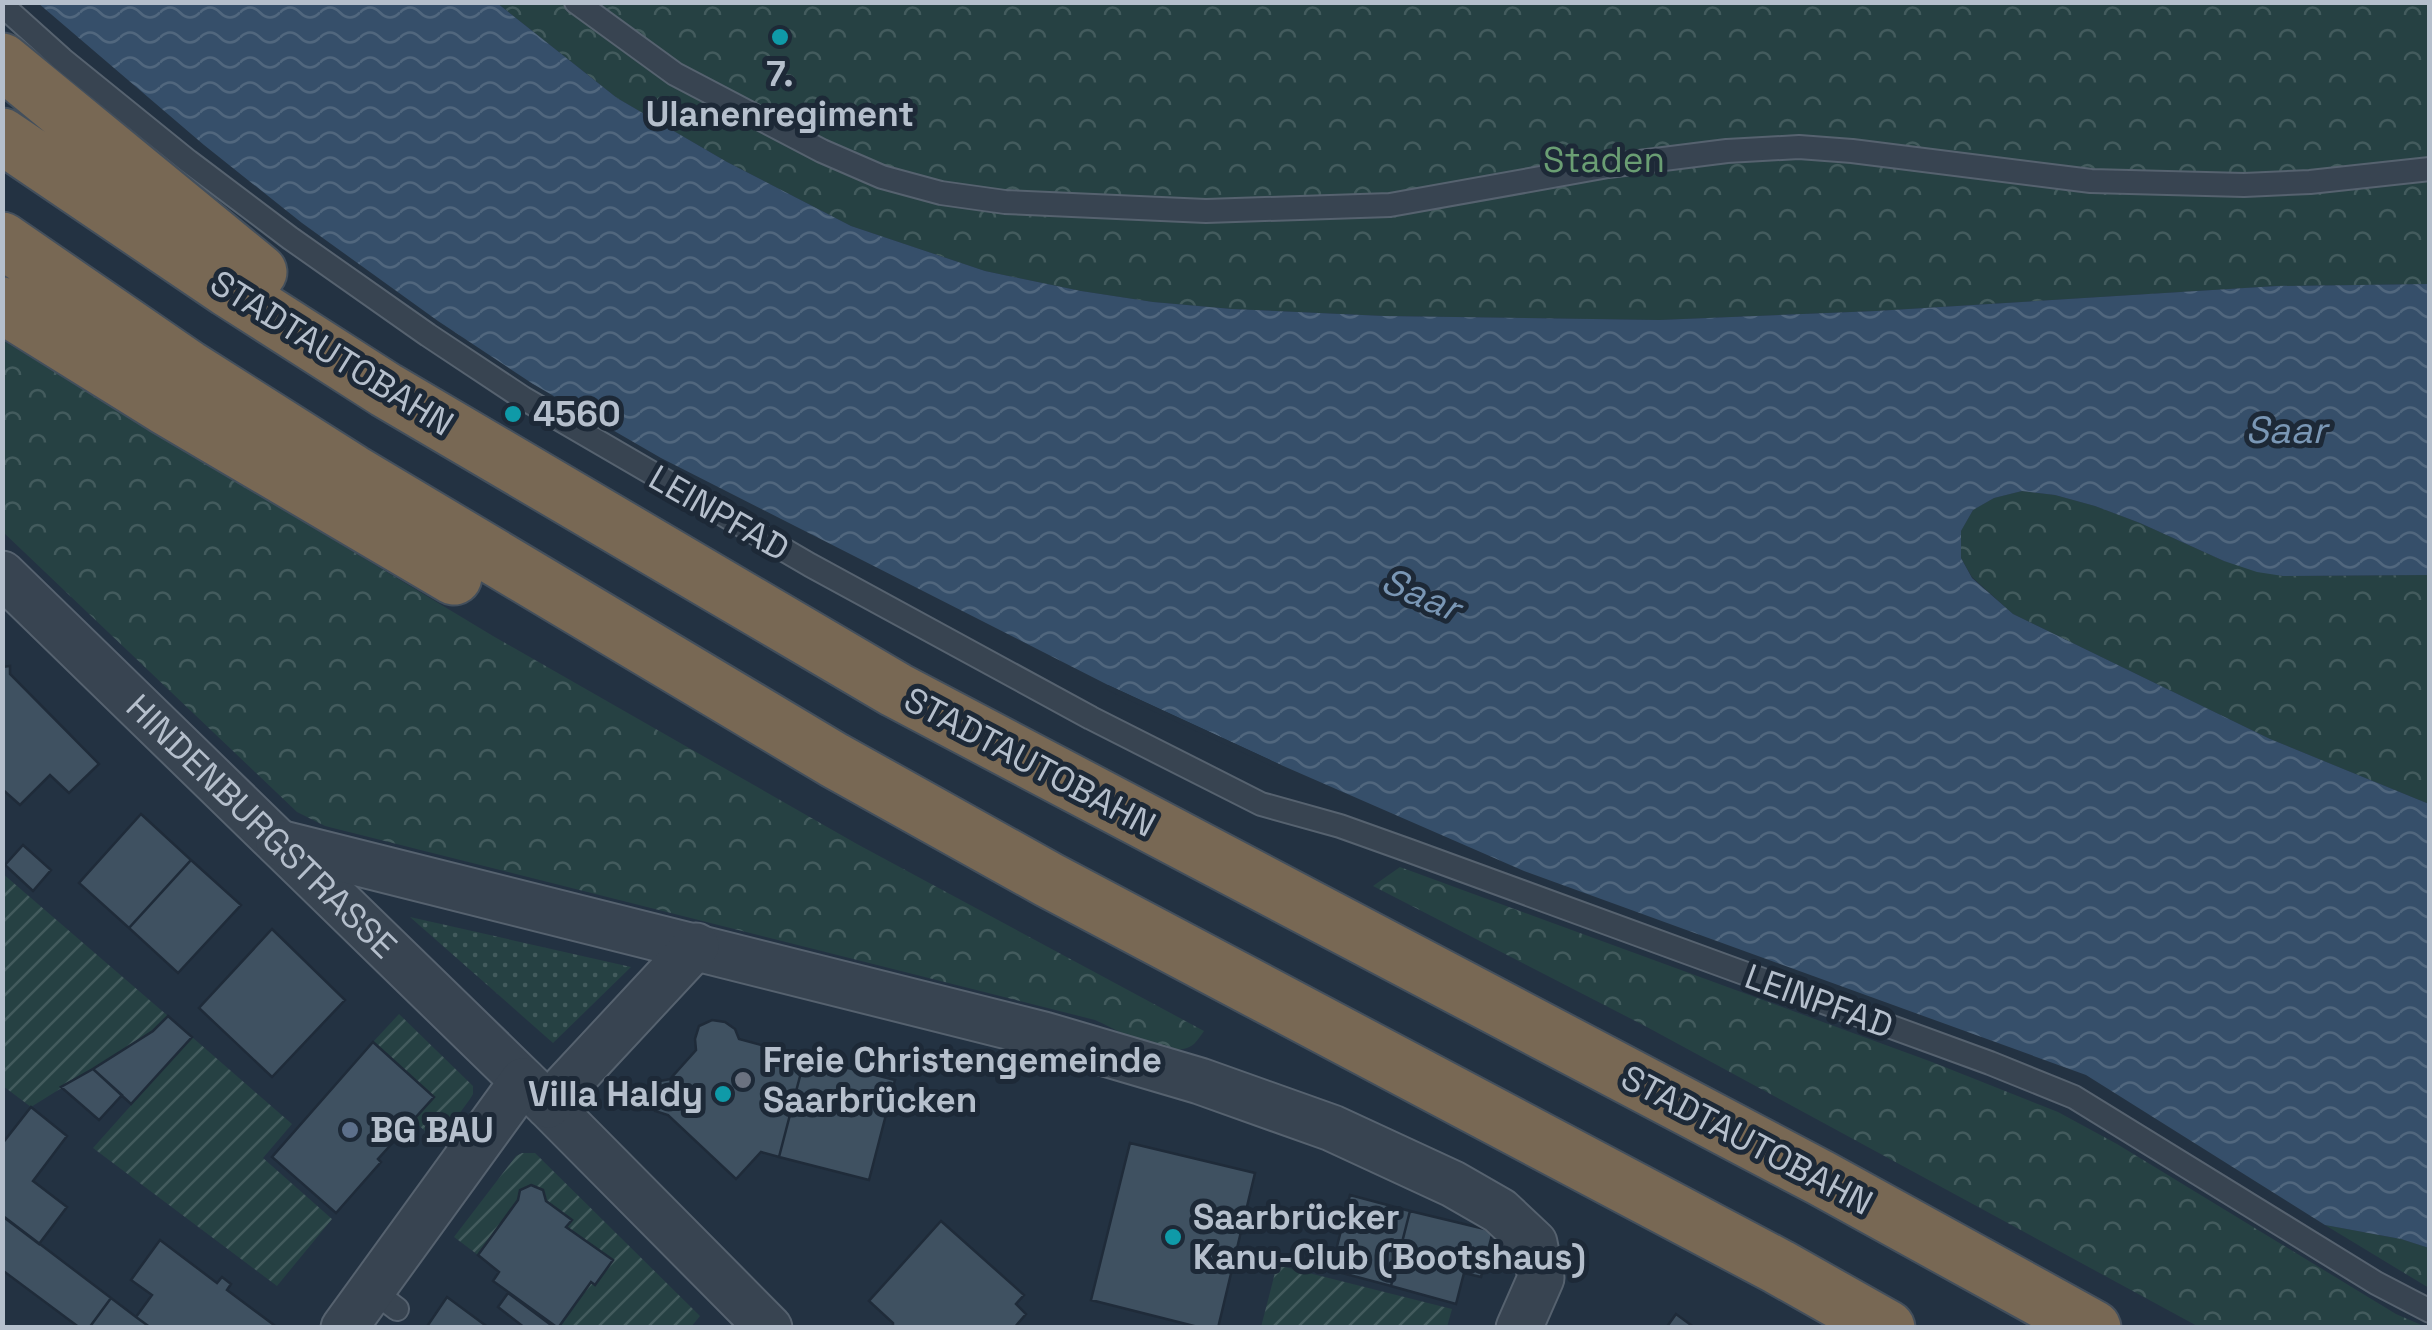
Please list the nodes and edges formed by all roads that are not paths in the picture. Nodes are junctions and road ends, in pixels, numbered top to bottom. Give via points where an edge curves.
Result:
1 (576, 2) edge
2 (2, 5) edge
3 (2, 60) edge
4 (2, 136) edge
5 (2430, 169) edge
6 (2, 240) edge
7 (2, 305) edge
8 (386, 390) junction
9 (2, 574) edge
10 (834, 760) junction
11 (280, 843) junction
12 (696, 946) junction
13 (536, 1093) junction
14 (2430, 1311) edge
15 (344, 1328) edge
16 (769, 1328) edge
17 (1518, 1328) edge
18 (1887, 1328) edge
19 (2093, 1328) edge

1 - 5 lane via 674,74 822,152 882,177 1005,202 1206,211 1390,204 1608,166 1799,148 2091,181 2244,185
2 - 14 lane, LEINPFAD via 290,238 523,398 810,566 1091,718 1179,752 1261,804 1410,850 2074,1097
3 - 8 highway via 250,264
4 - 8 highway, STADTAUTOBAHN
6 - 10 highway via 352,472
7 - 10 highway via 515,613 649,686
8 - 19 highway, STADTAUTOBAHN via 896,690
9 - 11 street, HINDENBURGSTRASSE
10 - 18 highway
11 - 12 street
11 - 13 street, HINDENBURGSTRASSE
12 - 13 street
12 - 17 street via 1200,1081 1332,1128 1439,1177 1500,1211 1534,1243 1541,1278
13 - 15 street via 384,1300
13 - 16 street, HINDENBURGSTRASSE

